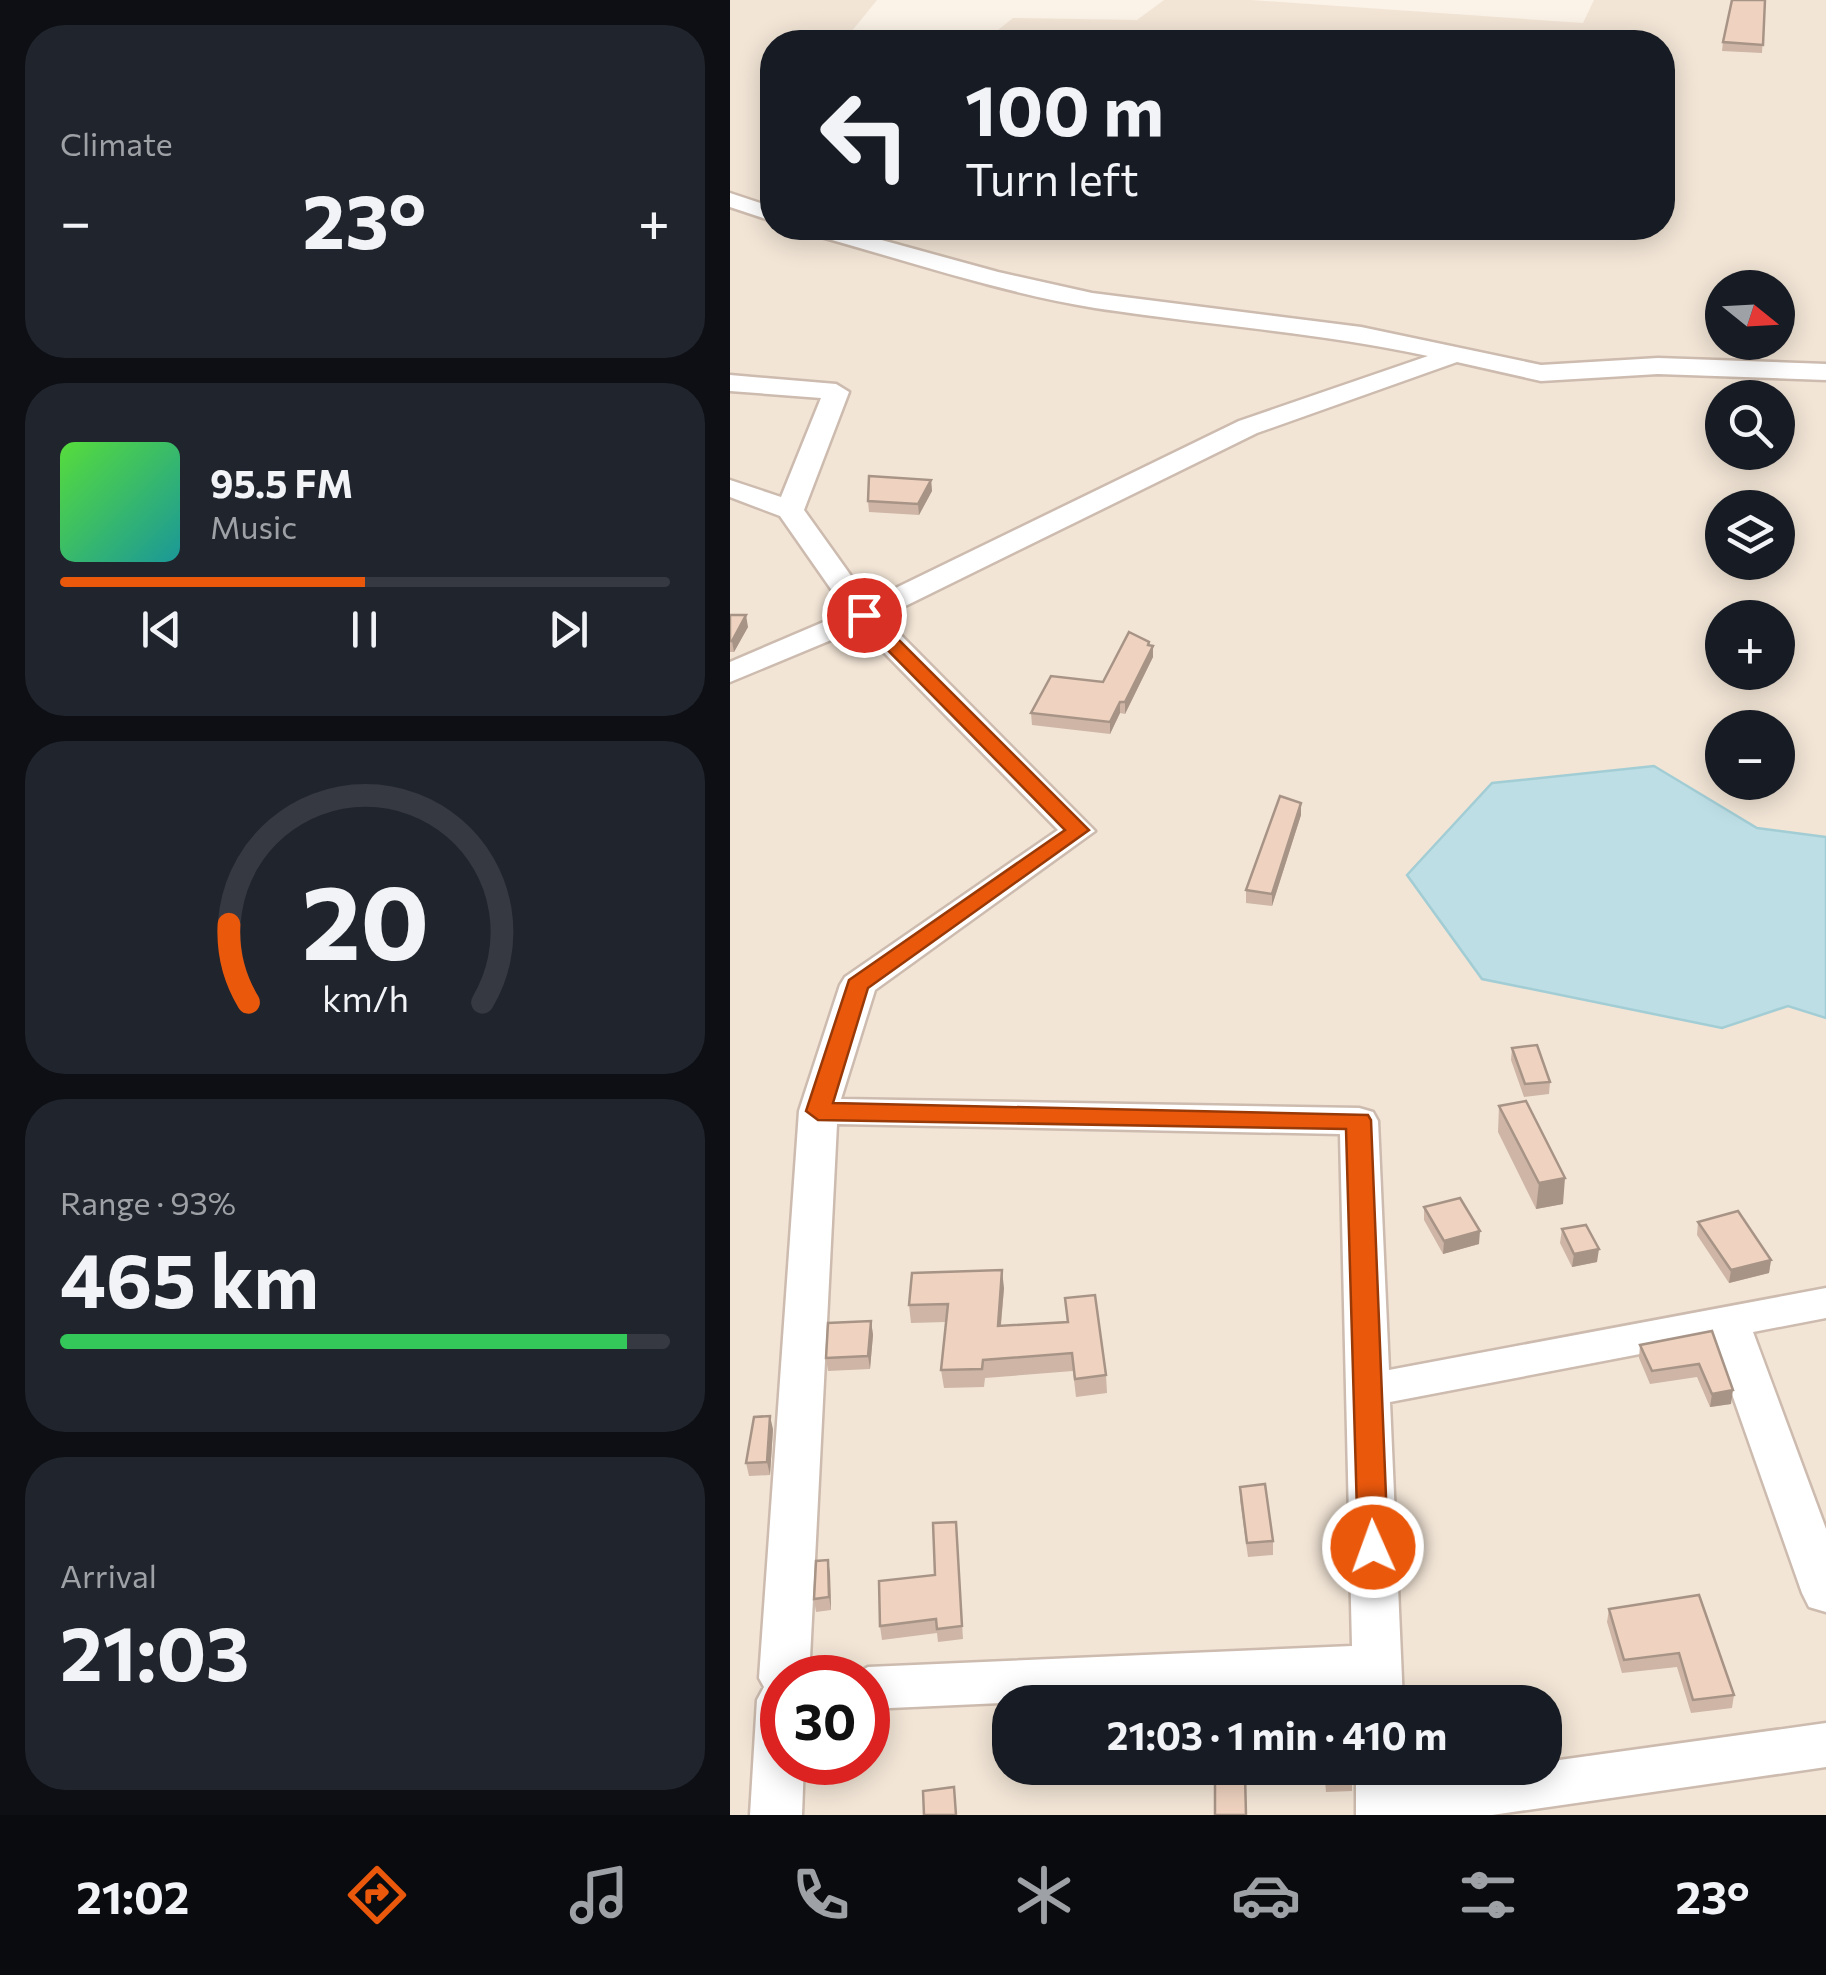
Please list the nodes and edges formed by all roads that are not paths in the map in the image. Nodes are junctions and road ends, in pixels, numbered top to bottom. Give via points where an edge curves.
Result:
1 (730, 200) edge
2 (760, 210) edge
3 (858, 240) edge
4 (1458, 354) junction
5 (1826, 372) edge
6 (730, 382) edge
7 (730, 488) edge
8 (790, 510) junction
9 (864, 615) junction
10 (730, 673) edge
11 (818, 1111) junction
12 (1826, 1303) edge
13 (1727, 1320) junction
14 (1368, 1390) junction
15 (1826, 1593) edge
16 (785, 1655) edge
17 (1378, 1684) edge
18 (890, 1688) edge
19 (1826, 1745) edge
20 (778, 1785) edge
21 (1382, 1797) edge
22 (776, 1815) edge

1 - 2 street
3 - 4 street via 1092,300 1361,334
4 - 5 street via 1540,373 1658,366
4 - 9 street via 1248,427
6 - 8 street via 836,392
7 - 8 street
8 - 9 street
9 - 10 street
9 - 11 street via 1078,830 858,985
11 - 14 street via 1359,1120
11 - 16 street
12 - 13 street
13 - 14 street
13 - 15 street
14 - 17 street
17 - 18 street
19 - 21 street
20 - 22 street

